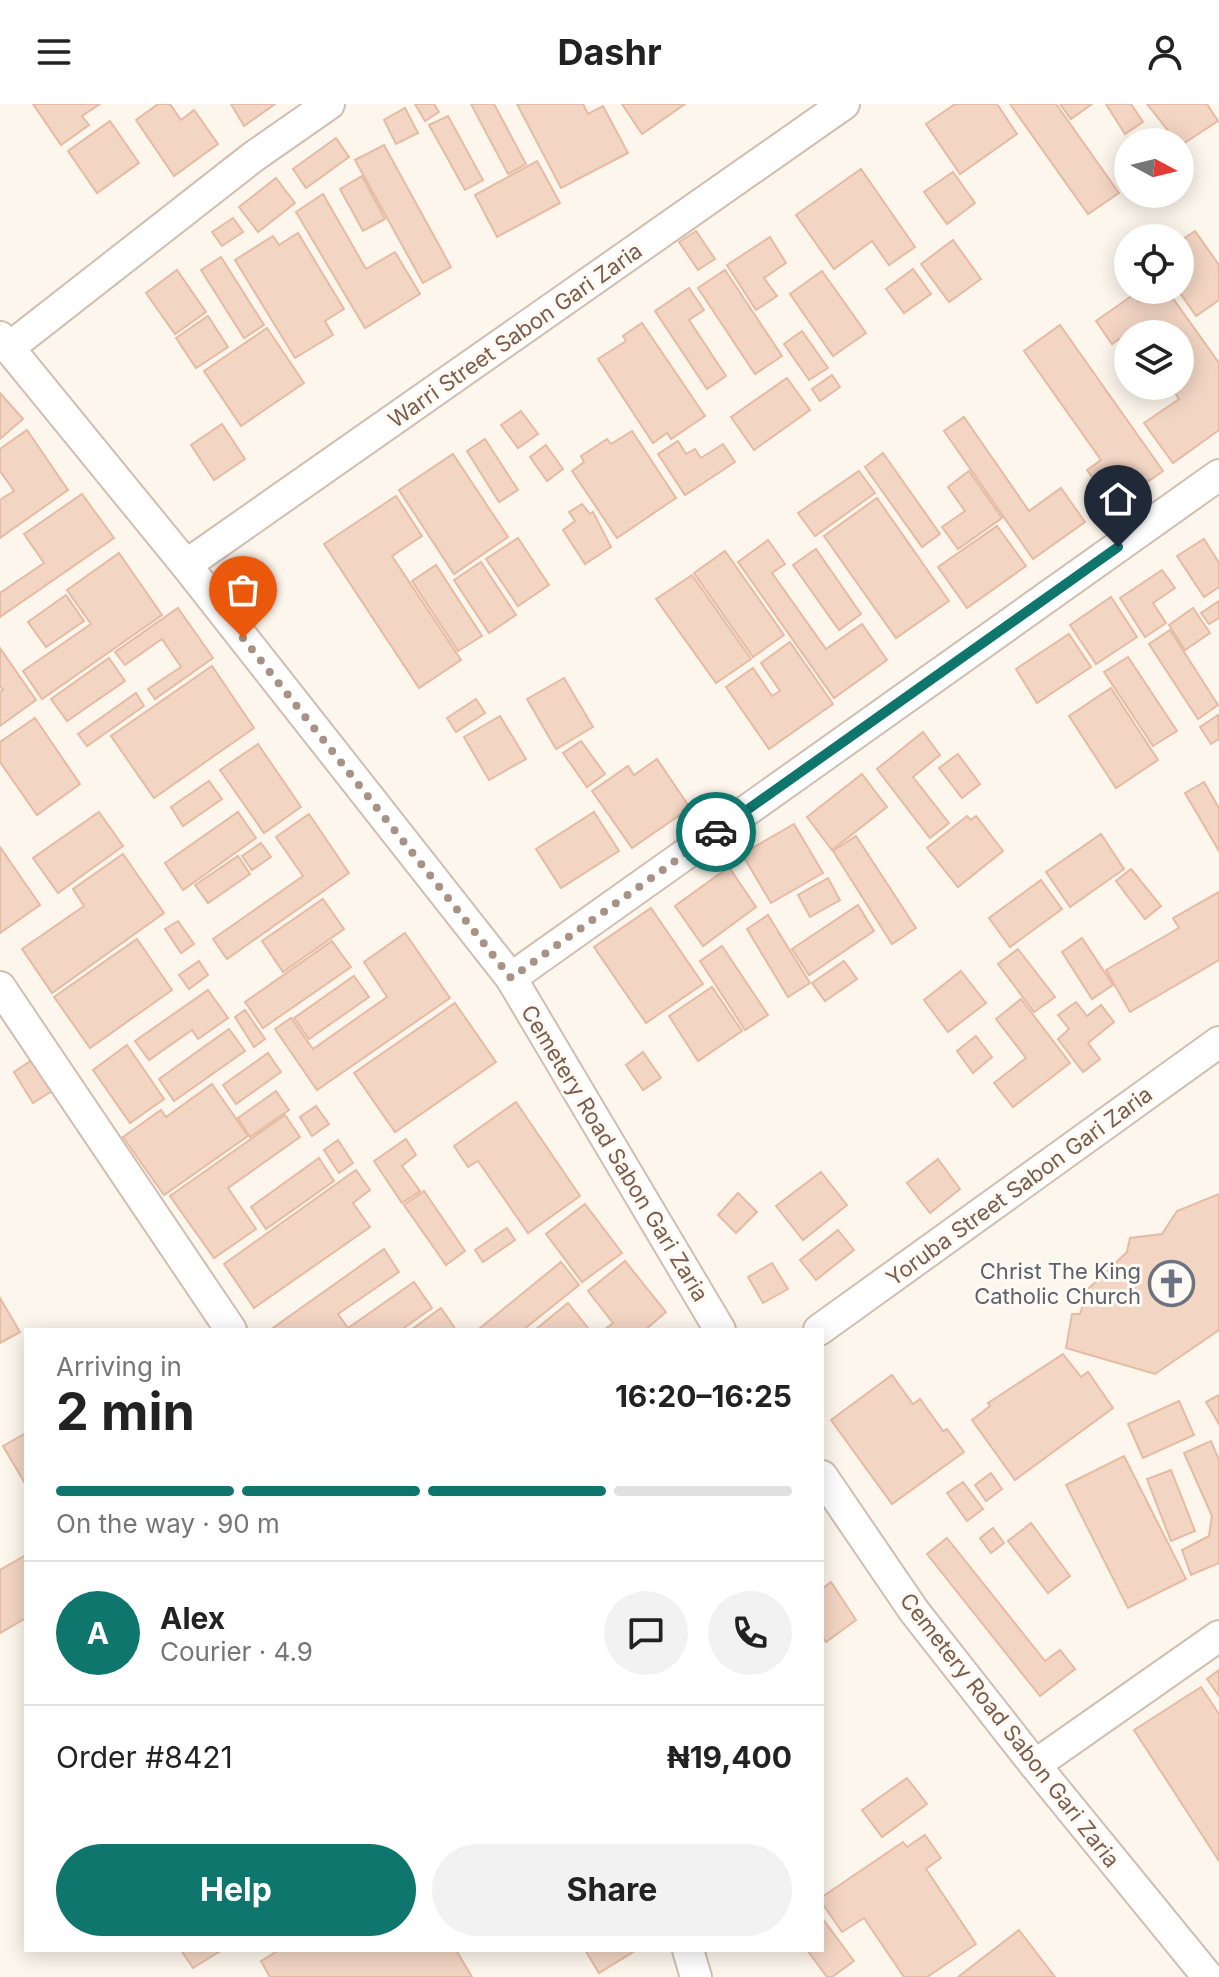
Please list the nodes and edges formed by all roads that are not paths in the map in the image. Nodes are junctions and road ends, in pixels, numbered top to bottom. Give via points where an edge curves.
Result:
1 (329, 104) edge
2 (844, 104) edge
3 (5, 342) edge
4 (1219, 475) edge
5 (186, 565) junction
6 (511, 978) junction
7 (0, 987) edge
8 (1219, 1042) edge
9 (230, 1328) edge
10 (719, 1328) edge
11 (822, 1328) edge
12 (824, 1479) edge
13 (1219, 1636) edge
14 (1035, 1765) junction
15 (689, 1952) edge
16 (696, 1977) edge
17 (1208, 1977) edge

1 - 3 street
2 - 5 street, Warri Street Sabon Gari Zaria
3 - 5 street, Cemetery Road Sabon Gari Zaria
4 - 6 street
5 - 6 street, Cemetery Road Sabon Gari Zaria
6 - 10 street, Cemetery Road Sabon Gari Zaria
7 - 9 street
8 - 11 street, Yoruba Street Sabon Gari Zaria
12 - 14 street, Cemetery Road Sabon Gari Zaria via 914,1611
13 - 14 street
14 - 17 street, Cemetery Road Sabon Gari Zaria
15 - 16 street

